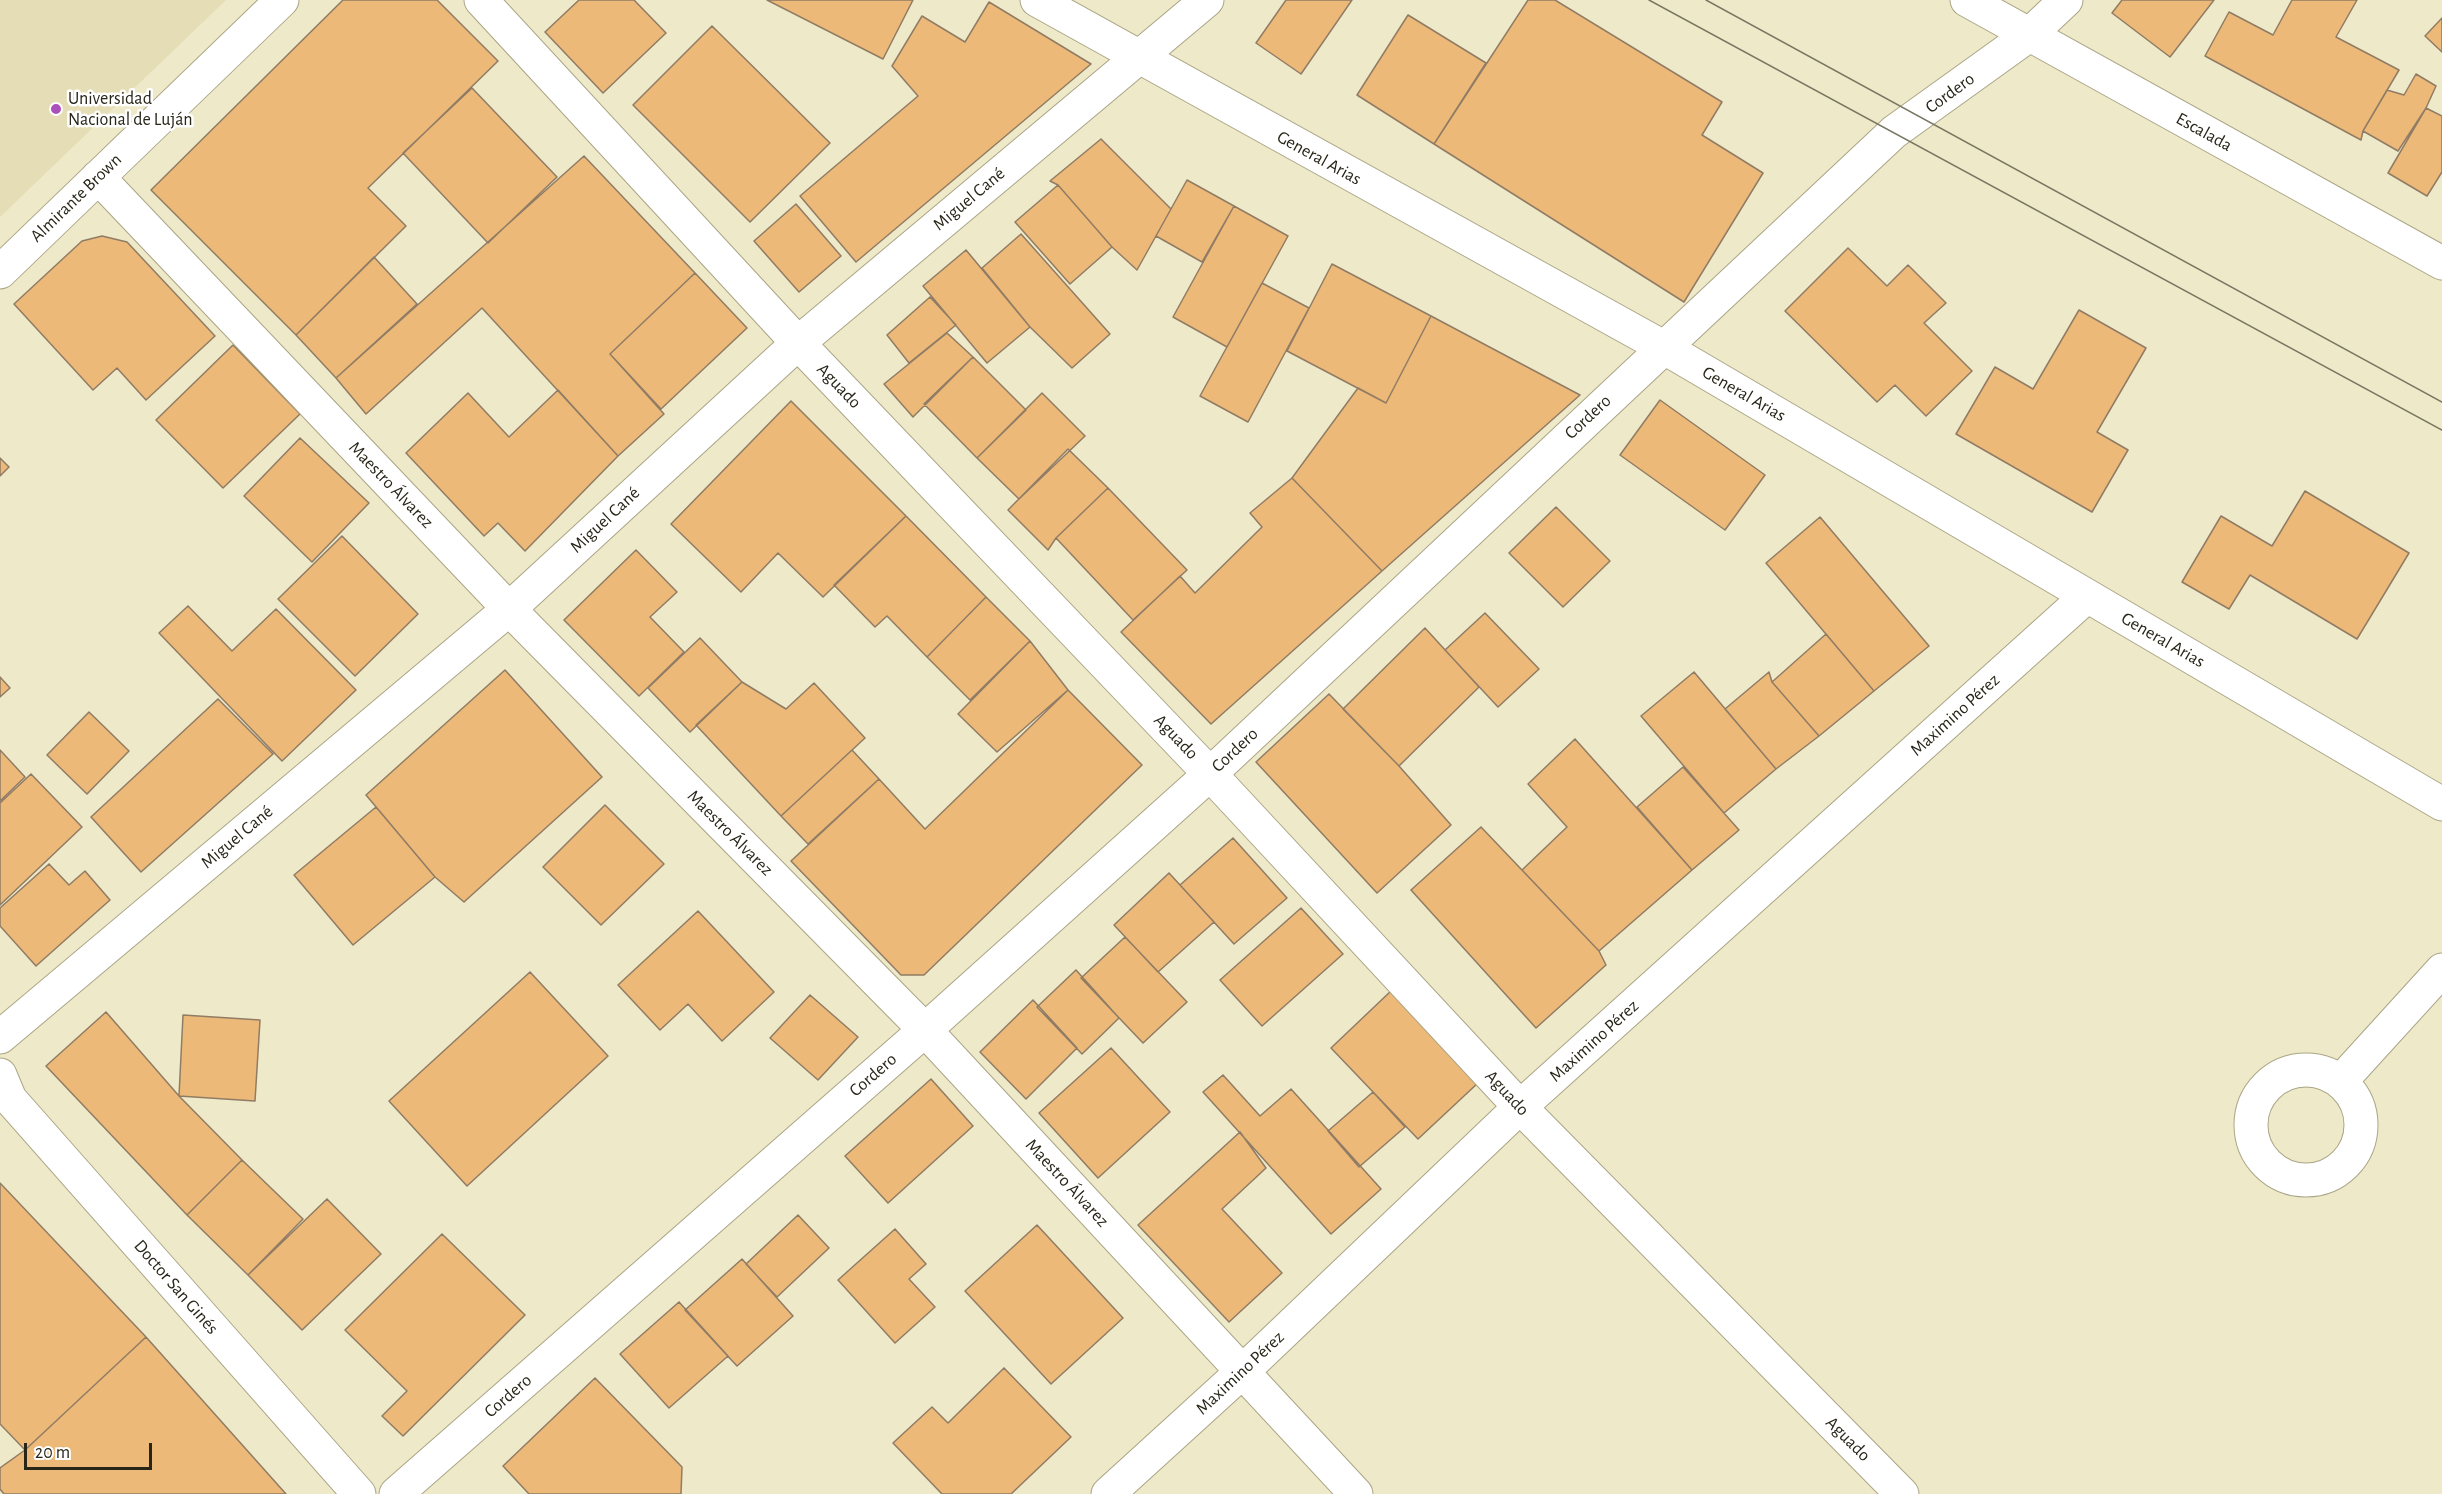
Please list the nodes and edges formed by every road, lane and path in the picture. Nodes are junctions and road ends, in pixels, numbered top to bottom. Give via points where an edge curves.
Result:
1 (282, 0) edge
2 (481, 0) edge
3 (1037, 0) edge
4 (1207, 0) edge
5 (1967, 0) edge
6 (2066, 0) edge
7 (2028, 35) junction
8 (1137, 57) junction
9 (98, 177) junction
10 (2442, 263) edge
11 (0, 272) edge
12 (798, 343) junction
13 (1663, 347) junction
14 (2087, 596) junction
15 (509, 609) junction
16 (1210, 774) junction
17 (2442, 804) edge
18 (2442, 970) edge
19 (925, 1030) junction
20 (0, 1037) edge
21 (0, 1075) edge
22 (2341, 1081) dead end
23 (1520, 1107) junction
24 (1243, 1371) junction
25 (359, 1494) edge
26 (396, 1494) edge
27 (1108, 1494) edge
28 (1356, 1494) edge
29 (1902, 1494) edge

1 - 9 street, Almirante Brown
2 - 12 street, Aguado
3 - 8 street, General Arias
4 - 8 street, Miguel Cané
5 - 7 street, Escalada
6 - 7 street, Cordero
7 - 10 street, Escalada
7 - 13 street, Cordero via 1894,132
8 - 12 street, Miguel Cané
8 - 13 street, General Arias
9 - 11 street, Almirante Brown
9 - 15 street, Maestro Álvarez
12 - 15 street, Miguel Cané
12 - 16 street, Aguado
13 - 14 street, General Arias
13 - 16 street, Cordero
14 - 17 street, General Arias
14 - 23 street, Maximino Pérez
15 - 19 street, Maestro Álvarez
15 - 20 street, Miguel Cané
16 - 19 street, Cordero
16 - 23 street, Aguado
18 - 22 street
19 - 24 street, Maestro Álvarez
19 - 26 street, Cordero
21 - 25 street, Doctor San Ginés via 10,1099
23 - 24 street, Maximino Pérez
23 - 29 street, Aguado
24 - 27 street, Maximino Pérez
24 - 28 street, Maestro Álvarez

